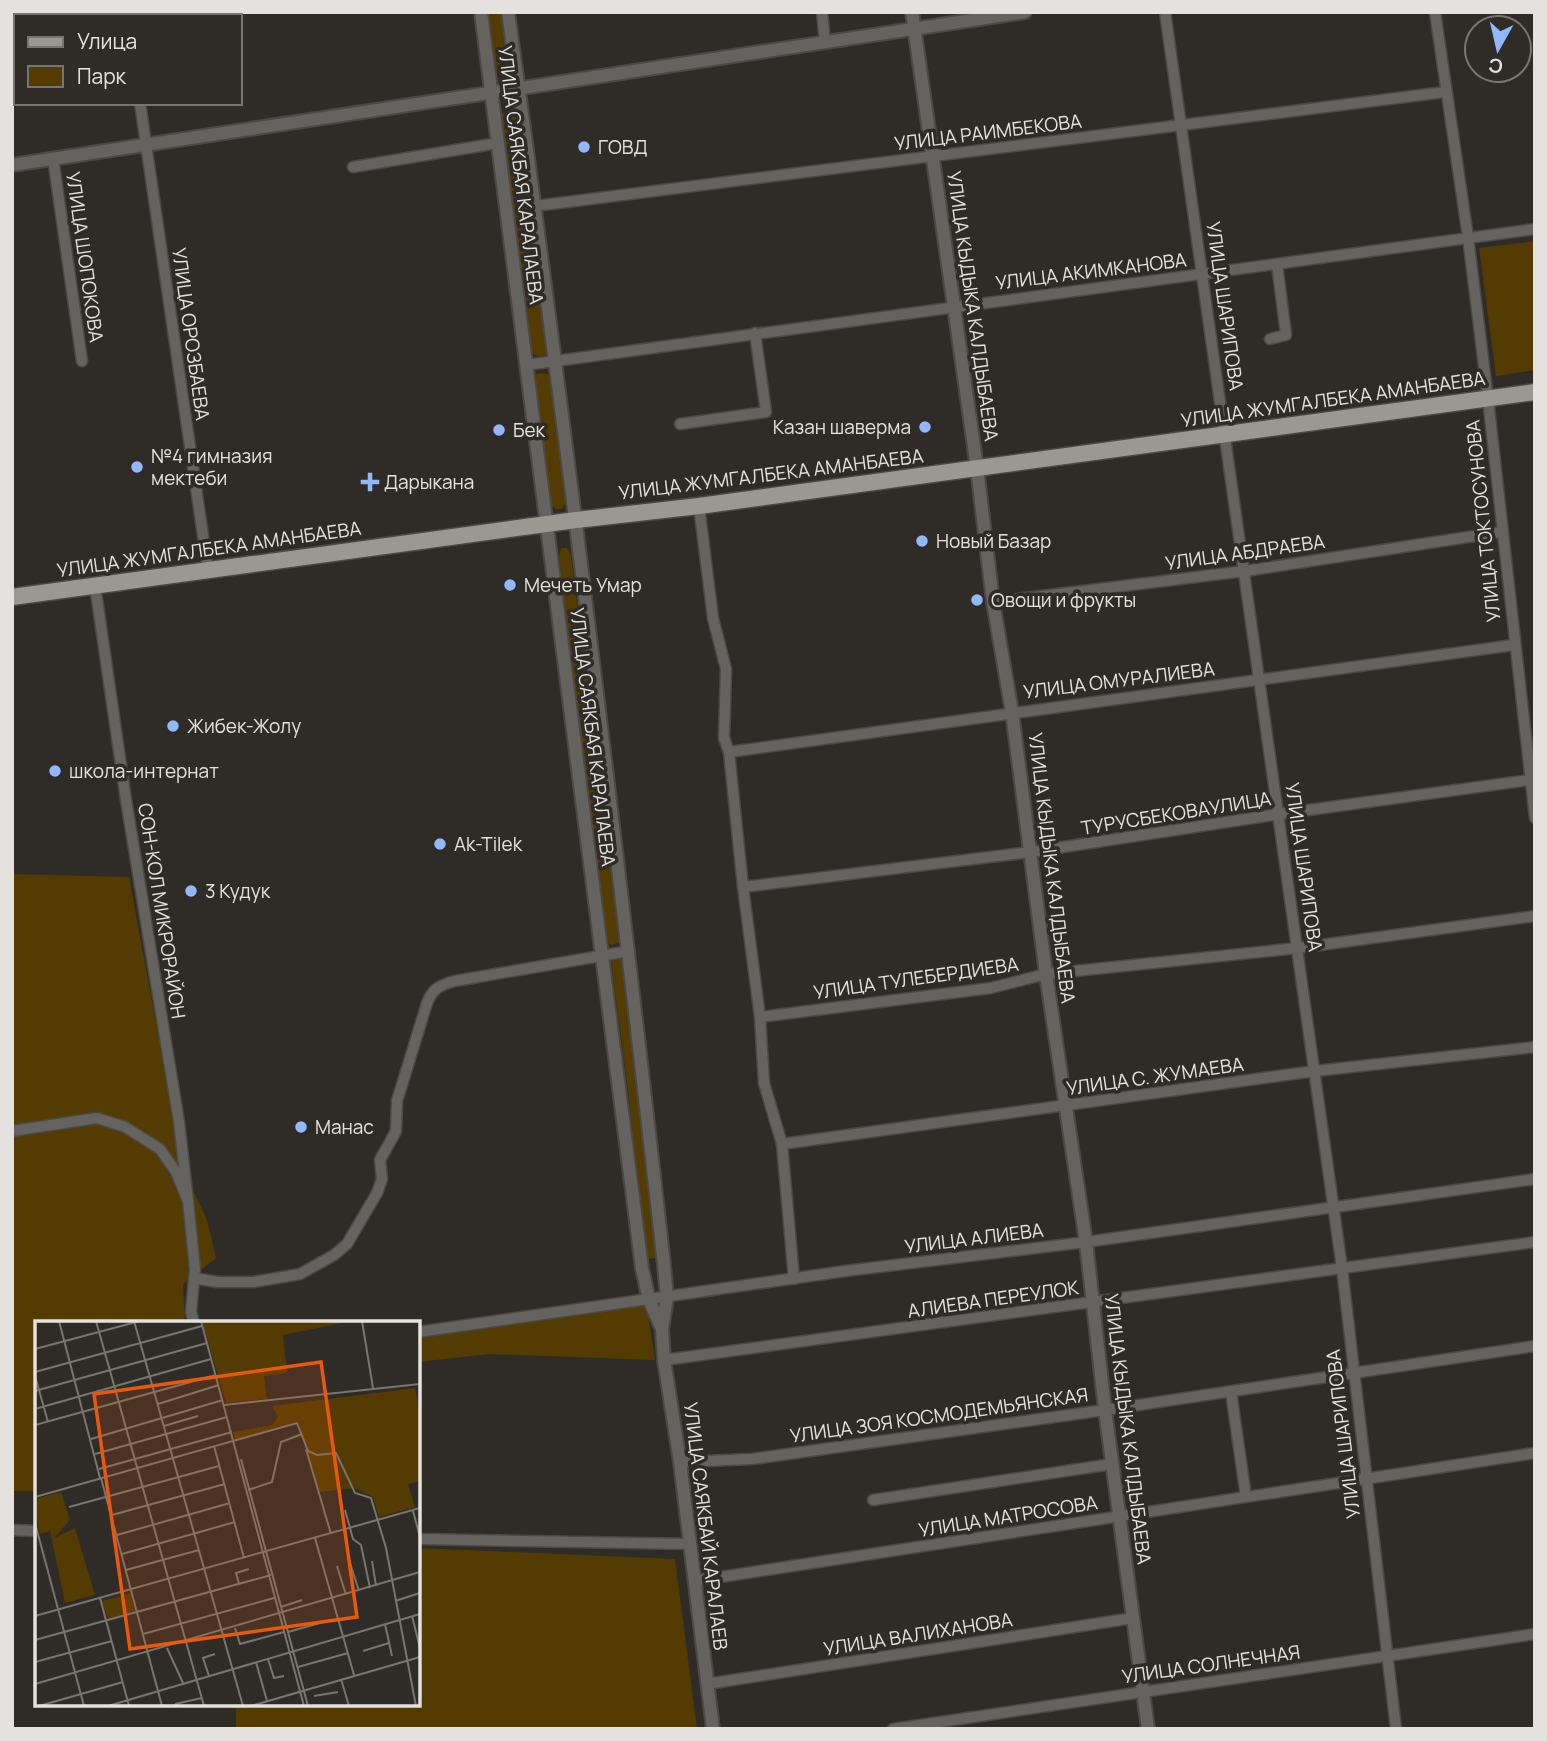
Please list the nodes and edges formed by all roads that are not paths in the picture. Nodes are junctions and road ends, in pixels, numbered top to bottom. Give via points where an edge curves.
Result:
1 (481, 12) edge
2 (508, 12) edge
3 (822, 12) edge
4 (912, 12) edge
5 (1025, 12) edge
6 (1165, 12) edge
7 (1434, 12) edge
8 (914, 28) junction
9 (825, 42) junction
10 (519, 88) junction
11 (491, 92) junction
12 (1445, 92) junction
13 (140, 105) edge
14 (1181, 125) junction
15 (146, 144) junction
16 (498, 144) junction
17 (932, 156) junction
18 (53, 158) junction
19 (12, 165) edge
20 (353, 167) dead end
21 (535, 206) junction
22 (1535, 229) edge
23 (1468, 237) junction
24 (1277, 264) junction
25 (1203, 275) junction
26 (953, 307) junction
27 (755, 333) junction
28 (1270, 339) dead end
29 (82, 361) dead end
30 (557, 362) junction
31 (526, 365) junction
32 (1535, 393) edge
33 (1488, 399) junction
34 (680, 424) dead end
35 (1225, 435) junction
36 (977, 468) junction
37 (699, 506) junction
38 (576, 520) junction
39 (546, 524) junction
40 (1501, 532) junction
41 (208, 570) junction
42 (1245, 571) junction
43 (95, 585) junction
44 (12, 597) edge
45 (993, 602) junction
46 (1514, 645) junction
47 (1259, 680) junction
48 (1013, 712) junction
49 (729, 752) junction
50 (1530, 780) junction
51 (1279, 814) junction
52 (1535, 818) edge
53 (1031, 852) junction
54 (743, 887) junction
55 (1535, 916) edge
56 (1298, 948) junction
57 (629, 951) junction
58 (601, 957) junction
59 (1046, 974) junction
60 (760, 1017) junction
61 (1535, 1047) edge
62 (1315, 1071) junction
63 (1066, 1106) junction
64 (12, 1131) edge
65 (782, 1144) junction
66 (1535, 1179) edge
67 (188, 1201) junction
68 (1334, 1207) junction
69 (1086, 1242) junction
70 (1535, 1242) edge
71 (1342, 1268) junction
72 (194, 1278) junction
73 (794, 1279) junction
74 (667, 1297) junction
75 (649, 1300) junction
76 (1093, 1303) junction
77 (193, 1321) edge
78 (662, 1329) junction
79 (420, 1332) edge
80 (1535, 1346) edge
81 (664, 1360) junction
82 (1353, 1373) junction
83 (1231, 1392) junction
84 (1105, 1410) junction
85 (1535, 1453) edge
86 (680, 1462) junction
87 (1112, 1464) junction
88 (1366, 1479) junction
89 (1246, 1497) junction
90 (873, 1500) dead end
91 (1119, 1516) junction
92 (12, 1530) edge
93 (35, 1531) edge
94 (420, 1539) edge
95 (690, 1545) junction
96 (694, 1581) junction
97 (1133, 1618) junction
98 (1535, 1634) edge
99 (1387, 1656) junction
100 (707, 1684) junction
101 (1143, 1692) junction
102 (713, 1729) edge
103 (893, 1729) edge
104 (1148, 1729) edge
105 (1396, 1729) edge

1 - 11 street, УЛИЦА САЯКБАЯ КАРАЛАЕВА
2 - 10 street, УЛИЦА САЯКБАЯ КАРАЛАЕВА
3 - 9 street
4 - 8 street, УЛИЦА КЫДЫКА КАЛДЫБАЕВА
5 - 8 street
6 - 14 street, УЛИЦА ШАРИПОВА
7 - 12 street, УЛИЦА ТОКТОСУНОВА
8 - 9 street
8 - 17 street, УЛИЦА КЫДЫКА КАЛДЫБАЕВА
9 - 10 street
10 - 11 street
10 - 21 street, УЛИЦА САЯКБАЯ КАРАЛАЕВА
11 - 15 street
11 - 16 street, УЛИЦА САЯКБАЯ КАРАЛАЕВА
12 - 14 street, УЛИЦА РАИМБЕКОВА
12 - 23 street, УЛИЦА ТОКТОСУНОВА
13 - 15 street, УЛИЦА ОРОЗБАЕВА
14 - 17 street, УЛИЦА РАИМБЕКОВА
14 - 25 street, УЛИЦА ШАРИПОВА
15 - 18 street
15 - 41 street, УЛИЦА ОРОЗБАЕВА
16 - 20 street
16 - 31 street, УЛИЦА САЯКБАЯ КАРАЛАЕВА
17 - 21 street, УЛИЦА РАИМБЕКОВА
17 - 26 street, УЛИЦА КЫДЫКА КАЛДЫБАЕВА
18 - 19 street
18 - 29 street, УЛИЦА ШОПОКОВА
21 - 30 street, УЛИЦА САЯКБАЯ КАРАЛАЕВА
22 - 23 street, УЛИЦА АКИМКАНОВА
23 - 24 street, УЛИЦА АКИМКАНОВА
23 - 33 street, УЛИЦА ТОКТОСУНОВА
24 - 25 street, УЛИЦА АКИМКАНОВА
24 - 28 street via 1286,335
25 - 26 street, УЛИЦА АКИМКАНОВА
25 - 35 street, УЛИЦА ШАРИПОВА
26 - 27 street, УЛИЦА АКИМКАНОВА
26 - 36 street, УЛИЦА КЫДЫКА КАЛДЫБАЕВА
27 - 30 street, УЛИЦА АКИМКАНОВА
27 - 34 street via 766,412
30 - 31 street, УЛИЦА АКИМКАНОВА
30 - 38 street, УЛИЦА САЯКБАЯ КАРАЛАЕВА
31 - 39 street, УЛИЦА САЯКБАЯ КАРАЛАЕВА
32 - 33 main road, УЛИЦА ЖУМГАЛБЕКА АМАНБАЕВА
33 - 35 main road, УЛИЦА ЖУМГАЛБЕКА АМАНБАЕВА
33 - 40 street, УЛИЦА ТОКТОСУНОВА
35 - 36 main road, УЛИЦА ЖУМГАЛБЕКА АМАНБАЕВА
35 - 42 street, УЛИЦА ШАРИПОВА
36 - 37 main road, УЛИЦА ЖУМГАЛБЕКА АМАНБАЕВА
36 - 45 street, УЛИЦА КЫДЫКА КАЛДЫБАЕВА
37 - 38 main road, УЛИЦА ЖУМГАЛБЕКА АМАНБАЕВА
37 - 49 street via 713,618 726,669 724,738
38 - 39 main road, УЛИЦА ЖУМГАЛБЕКА АМАНБАЕВА
38 - 57 street, УЛИЦА САЯКБАЯ КАРАЛАЕВА
39 - 41 main road, УЛИЦА ЖУМГАЛБЕКА АМАНБАЕВА
39 - 58 street, УЛИЦА САЯКБАЯ КАРАЛАЕВА
40 - 42 street, УЛИЦА АБДРАЕВА
40 - 46 street, УЛИЦА ТОКТОСУНОВА
41 - 43 main road, УЛИЦА ЖУМГАЛБЕКА АМАНБАЕВА
42 - 45 street, УЛИЦА АБДРАЕВА
42 - 47 street, УЛИЦА ШАРИПОВА
43 - 44 main road, УЛИЦА ЖУМГАЛБЕКА АМАНБАЕВА
43 - 67 street, СОН-КОЛ МИКРОРАЙОН
45 - 48 street, УЛИЦА КЫДЫКА КАЛДЫБАЕВА
46 - 47 street, УЛИЦА ОМУРАЛИЕВА
46 - 50 street, УЛИЦА ТОКТОСУНОВА
47 - 48 street, УЛИЦА ОМУРАЛИЕВА
47 - 51 street, УЛИЦА ШАРИПОВА
48 - 49 street, УЛИЦА ОМУРАЛИЕВА
48 - 53 street, УЛИЦА КЫДЫКА КАЛДЫБАЕВА
49 - 54 street
50 - 51 street, ТУРУСБЕКОВАУЛИЦА
50 - 52 street, УЛИЦА ТОКТОСУНОВА
51 - 53 street, ТУРУСБЕКОВАУЛИЦА
51 - 56 street, УЛИЦА ШАРИПОВА
53 - 54 street, ТУРУСБЕКОВАУЛИЦА
53 - 59 street, УЛИЦА КЫДЫКА КАЛДЫБАЕВА
54 - 60 street
55 - 56 street, УЛИЦА ТУЛЕБЕРДИЕВА
56 - 59 street, УЛИЦА ТУЛЕБЕРДИЕВА
56 - 62 street, УЛИЦА ШАРИПОВА
57 - 58 street
57 - 74 street, УЛИЦА САЯКБАЯ КАРАЛАЕВА
58 - 72 street via 439,985 427,1003 397,1101 396,1131 380,1160 382,1179 347,1244 300,1274 253,1282
58 - 75 street, УЛИЦА САЯКБАЯ КАРАЛАЕВА
59 - 60 street, УЛИЦА ТУЛЕБЕРДИЕВА via 979,990
59 - 63 street, УЛИЦА КЫДЫКА КАЛДЫБАЕВА
60 - 65 street via 764,1083
61 - 62 street, УЛИЦА С. ЖУМАЕВА
62 - 63 street, УЛИЦА С. ЖУМАЕВА
62 - 68 street, УЛИЦА ШАРИПОВА
63 - 65 street, УЛИЦА С. ЖУМАЕВА
63 - 69 street, УЛИЦА КЫДЫКА КАЛДЫБАЕВА
64 - 67 street via 97,1118 118,1124 160,1149
65 - 73 street
66 - 68 street, УЛИЦА АЛИЕВА
67 - 72 street
68 - 69 street, УЛИЦА АЛИЕВА
68 - 71 street, УЛИЦА ШАРИПОВА
69 - 73 street, УЛИЦА АЛИЕВА
69 - 76 street, УЛИЦА КЫДЫКА КАЛДЫБАЕВА
70 - 71 street, АЛИЕВА ПЕРЕУЛОК
71 - 76 street, АЛИЕВА ПЕРЕУЛОК
71 - 82 street, УЛИЦА ШАРИПОВА
72 - 77 street
73 - 74 street, УЛИЦА АЛИЕВА
74 - 75 street, УЛИЦА АЛИЕВА
74 - 78 street, УЛИЦА САЯКБАЙ КАРАЛАЕВ
75 - 78 street, УЛИЦА САЯКБАЙ КАРАЛАЕВ
75 - 79 street, УЛИЦА АЛИЕВА
76 - 81 street, АЛИЕВА ПЕРЕУЛОК
76 - 84 street, УЛИЦА КЫДЫКА КАЛДЫБАЕВА
78 - 81 street, УЛИЦА САЯКБАЙ КАРАЛАЕВ
80 - 82 street, УЛИЦА ЗОЯ КОСМОДЕМЬЯНСКАЯ
81 - 86 street, УЛИЦА САЯКБАЙ КАРАЛАЕВ
82 - 83 street, УЛИЦА ЗОЯ КОСМОДЕМЬЯНСКАЯ
82 - 88 street, УЛИЦА ШАРИПОВА
83 - 84 street, УЛИЦА ЗОЯ КОСМОДЕМЬЯНСКАЯ
83 - 89 street
84 - 86 street, УЛИЦА ЗОЯ КОСМОДЕМЬЯНСКАЯ via 752,1459
84 - 87 street, УЛИЦА КЫДЫКА КАЛДЫБАЕВА
85 - 88 street, УЛИЦА МАТРОСОВА
86 - 95 street, УЛИЦА САЯКБАЙ КАРАЛАЕВ
87 - 90 street
87 - 91 street, УЛИЦА КЫДЫКА КАЛДЫБАЕВА
88 - 89 street, УЛИЦА МАТРОСОВА
88 - 99 street, УЛИЦА ШАРИПОВА
89 - 91 street, УЛИЦА МАТРОСОВА
91 - 96 street, УЛИЦА МАТРОСОВА
91 - 97 street, УЛИЦА КЫДЫКА КАЛДЫБАЕВА
92 - 93 street
94 - 95 street
95 - 96 street, УЛИЦА САЯКБАЙ КАРАЛАЕВ
96 - 100 street, УЛИЦА САЯКБАЙ КАРАЛАЕВ
97 - 100 street, УЛИЦА ВАЛИХАНОВА
97 - 101 street, УЛИЦА КЫДЫКА КАЛДЫБАЕВА
98 - 99 street, УЛИЦА СОЛНЕЧНАЯ
99 - 101 street, УЛИЦА СОЛНЕЧНАЯ
99 - 105 street, УЛИЦА ШАРИПОВА
100 - 102 street, УЛИЦА САЯКБАЙ КАРАЛАЕВ
101 - 103 street, УЛИЦА СОЛНЕЧНАЯ
101 - 104 street, УЛИЦА КЫДЫКА КАЛДЫБАЕВА

